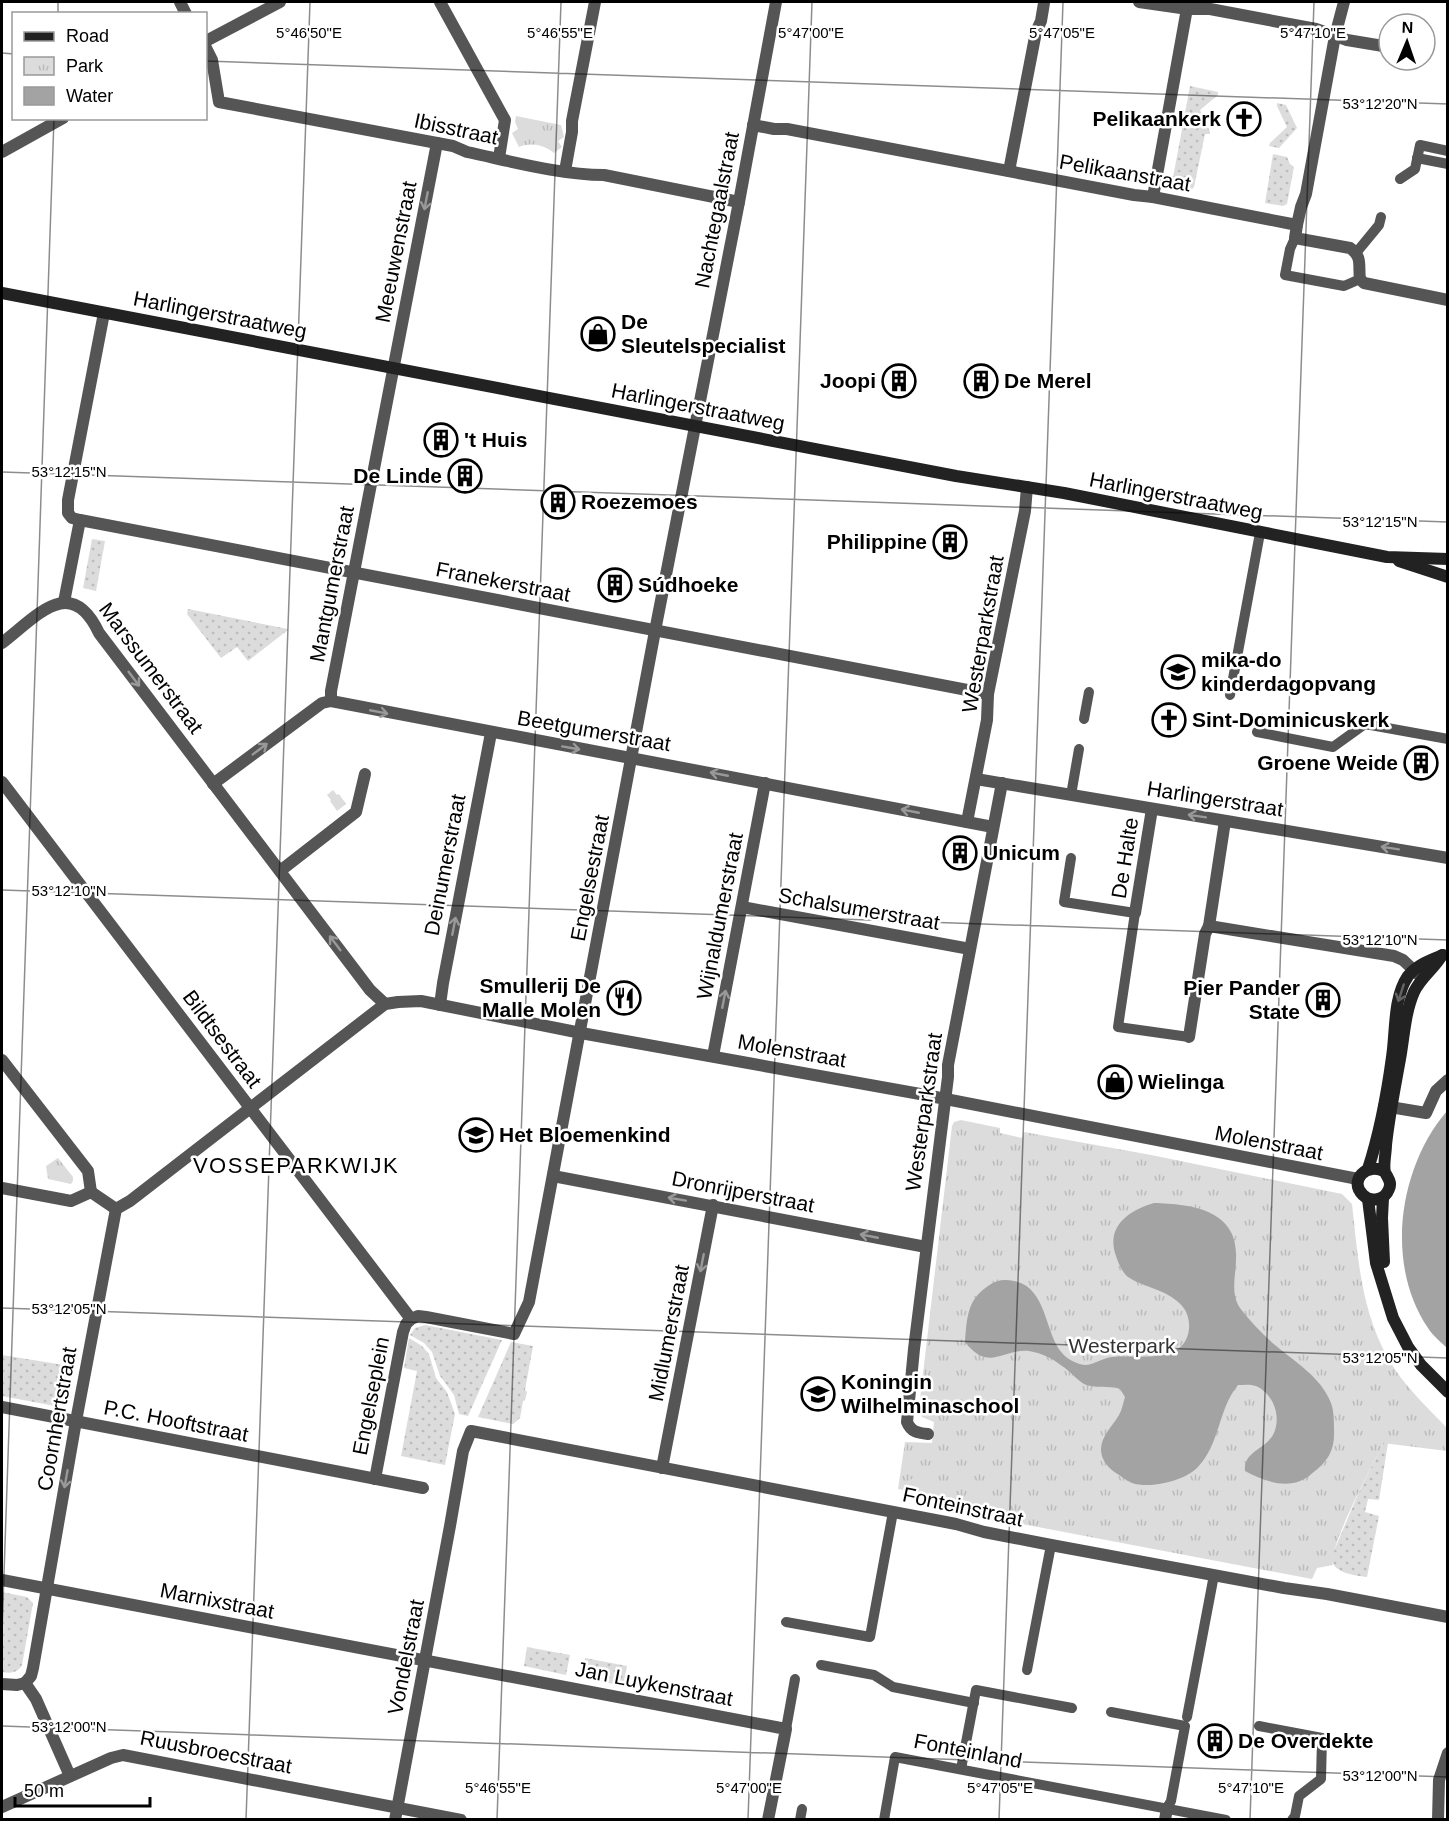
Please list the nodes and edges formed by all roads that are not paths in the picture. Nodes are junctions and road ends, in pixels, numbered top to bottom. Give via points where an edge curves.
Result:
1 (280, 2) edge
2 (440, 2) edge
3 (595, 2) edge
4 (776, 2) edge
5 (1042, 2) edge
6 (1139, 2) edge
7 (1344, 2) edge
8 (1188, 5) edge
9 (1335, 36) junction
10 (207, 40) edge
11 (1377, 45) edge
12 (207, 50) edge
13 (59, 120) edge
14 (753, 125) junction
15 (437, 143) junction
16 (1448, 151) edge
17 (2, 152) edge
18 (498, 158) junction
19 (1418, 158) junction
20 (1448, 164) edge
21 (565, 171) junction
22 (1009, 171) junction
23 (1400, 179) dead end
24 (1153, 197) junction
25 (740, 202) junction
26 (1381, 217) dead end
27 (1298, 225) junction
28 (1295, 238) junction
29 (1356, 253) junction
30 (1360, 279) junction
31 (2, 293) edge
32 (1448, 300) edge
33 (104, 313) junction
34 (393, 368) junction
35 (695, 426) junction
36 (1027, 487) junction
37 (80, 520) junction
38 (1260, 533) junction
39 (1387, 557) junction
40 (1448, 559) edge
41 (354, 573) junction
42 (1448, 577) edge
43 (64, 602) junction
44 (655, 631) junction
45 (2, 643) edge
46 (1089, 692) dead end
47 (988, 694) junction
48 (1230, 695) dead end
49 (331, 701) junction
50 (1084, 720) dead end
51 (1257, 732) dead end
52 (490, 733) junction
53 (1448, 739) edge
54 (1079, 748) dead end
55 (633, 757) junction
56 (365, 774) dead end
57 (976, 779) junction
58 (2, 782) edge
59 (765, 783) junction
60 (1002, 783) junction
61 (213, 784) junction
62 (1071, 795) junction
63 (1152, 809) junction
64 (1225, 821) junction
65 (968, 822) junction
66 (993, 827) junction
67 (1071, 858) dead end
68 (1448, 858) edge
69 (280, 872) junction
70 (742, 908) junction
71 (1136, 913) junction
72 (1209, 926) junction
73 (970, 949) junction
74 (1445, 953) edge
75 (1418, 975) junction
76 (385, 1004) junction
77 (440, 1005) junction
78 (581, 1033) junction
79 (1189, 1037) joint
80 (713, 1056) junction
81 (2, 1060) edge
82 (1448, 1080) edge
83 (945, 1099) junction
84 (1388, 1106) junction
85 (251, 1109) junction
86 (1368, 1169) junction
87 (1385, 1172) junction
88 (553, 1176) junction
89 (1358, 1179) junction
90 (2, 1188) edge
91 (91, 1192) junction
92 (1383, 1197) junction
93 (1368, 1199) junction
94 (713, 1205) junction
95 (116, 1209) junction
96 (926, 1247) junction
97 (1384, 1285) junction
98 (411, 1319) junction
99 (514, 1334) joint
100 (1448, 1392) edge
101 (2, 1407) edge
102 (76, 1421) junction
103 (928, 1434) dead end
104 (663, 1468) junction
105 (344, 1473) joint
106 (375, 1479) junction
107 (423, 1488) dead end
108 (453, 1501) joint
109 (893, 1512) junction
110 (1050, 1545) junction
111 (1214, 1575) junction
112 (2, 1580) edge
113 (47, 1588) junction
114 (1448, 1617) edge
115 (786, 1622) dead end
116 (425, 1660) junction
117 (821, 1665) dead end
118 (1027, 1670) dead end
119 (795, 1679) dead end
120 (25, 1683) junction
121 (2, 1684) edge
122 (974, 1703) junction
123 (1072, 1708) dead end
124 (1111, 1712) dead end
125 (1186, 1722) junction
126 (1259, 1726) dead end
127 (786, 1729) junction
128 (1448, 1753) edge
129 (961, 1769) junction
130 (70, 1776) junction
131 (2, 1807) edge
132 (396, 1813) edge
133 (1166, 1814) edge
134 (460, 1820) edge
135 (768, 1820) edge
136 (884, 1820) edge
137 (1226, 1820) edge
138 (1292, 1820) edge
139 (1438, 1820) edge

1 - 10 street
2 - 18 street via 505,120
3 - 21 street
4 - 14 street, Nachtegaalstraat
5 - 22 street
6 - 8 street
7 - 9 street
8 - 9 street
8 - 24 street
9 - 11 street
9 - 27 street
12 - 15 street, Ibisstraat via 219,102
13 - 17 street
14 - 22 street, Pelikaanstraat
14 - 25 street, Nachtegaalstraat
15 - 18 street, Ibisstraat
15 -> 34 street, Meeuwenstraat
16 - 19 lane via 1420,145
18 - 21 street, Ibisstraat
19 - 20 lane
19 - 23 lane via 1415,170
21 - 25 street, Ibisstraat
22 - 24 street, Pelikaanstraat
24 - 27 street, Pelikaanstraat
25 - 35 street, Nachtegaalstraat
26 - 29 lane
27 - 28 street
28 - 29 street
28 - 30 lane via 1285,275 1344,286
29 - 30 street via 1360,259
30 - 32 street via 1371,285
31 - 33 main road, Harlingerstraatweg
33 - 34 main road, Harlingerstraatweg
33 - 37 street via 67,508 72,518
34 - 35 main road, Harlingerstraatweg
34 - 41 street, Mantgumerstraat
35 - 36 main road, Harlingerstraatweg
35 - 44 street, Engelsestraat
36 - 38 main road, Harlingerstraatweg
36 - 47 street, Westerparkstraat
37 - 41 street, Franekerstraat
37 - 43 street, Marssumerstraat
38 - 39 main road, Harlingerstraatweg
38 - 48 lane
39 - 40 main road, Harlingerstraatweg
39 - 42 main road, Harlingerstraatweg
41 - 44 street, Franekerstraat
41 - 49 street, Mantgumerstraat
43 - 45 street via 45,609
43 -> 61 street, Marssumerstraat via 85,611
44 - 47 street, Franekerstraat
44 - 55 street, Engelsestraat
46 - 50 lane
47 - 57 street, Westerparkstraat
49 -> 52 street, Beetgumerstraat
61 -> 49 street via 322,703
51 - 53 lane via 1333,747 1365,724
52 -> 55 street, Beetgumerstraat
77 -> 52 street, Deinumerstraat
54 - 62 lane
59 -> 55 street, Beetgumerstraat
55 - 78 street, Engelsestraat
56 - 69 street via 356,812
57 - 60 street, Harlingerstraat
57 - 65 street, Westerparkstraat
58 - 85 street, Bildtsestraat
65 -> 59 street, Beetgumerstraat
59 - 70 street, Wijnaldumerstraat
60 - 62 street, Harlingerstraat
60 - 66 street, Westerparkstraat
61 - 69 street, Marssumerstraat
62 - 63 street, Harlingerstraat
64 -> 63 street, Harlingerstraat
63 - 71 street, De Halte
68 -> 64 street, Harlingerstraat
64 - 72 street
65 - 66 street, Beetgumerstraat
66 - 73 street, Westerparkstraat
67 - 71 lane via 1064,902
76 -> 69 street, Marssumerstraat via 370,990
70 - 73 street, Schalsumerstraat
80 -> 70 street, Wijnaldumerstraat
71 - 79 lane via 1118,1027
72 - 75 street via 1394,956
72 - 79 street
73 - 83 street, Westerparkstraat
74 - 75 main road via 1429,959
75 - 84 main road via 1410,974 1398,1001
76 - 77 street, Molenstraat via 410,1001
76 - 85 street
77 - 78 street, Molenstraat
78 - 80 street, Molenstraat
78 - 88 street, Engelsestraat
80 - 83 street, Molenstraat
81 - 91 street via 88,1171
82 - 84 street via 1436,1091 1426,1113
83 - 89 street, Molenstraat
83 - 96 street, Westerparkstraat
84 - 86 main road
84 - 87 main road
85 - 95 street
85 - 98 street, Bildtsestraat
86 - 87 main road
86 - 89 main road
87 - 92 main road via 1390,1186
94 -> 88 street, Dronrijperstraat
88 - 99 street, Engelsestraat via 529,1302
89 - 93 main road via 1359,1191
90 - 91 street via 71,1200
91 - 95 street
92 - 93 main road
92 - 97 main road
93 - 97 main road via 1376,1263
96 -> 94 street, Dronrijperstraat
94 -> 104 street, Midlumerstraat
95 - 102 street, Coornhertstraat
96 - 103 street, Westerparkstraat via 907,1422 917,1433
97 - 100 main road via 1393,1318 1408,1347 1426,1372
98 - 99 street, Engelseplein via 426,1317
98 - 106 street, Engelseplein via 403,1332
101 - 102 street, P.C. Hooftstraat
102 - 105 street, P.C. Hooftstraat
102 -> 113 street, Coornhertstraat
104 - 108 street, Fonteinstraat via 471,1431
104 - 109 street, Fonteinstraat
105 - 106 street, Engelseplein
106 - 107 street, Engelseplein
108 - 116 street, Vondelstraat
109 - 110 street, Fonteinstraat
109 - 115 lane via 870,1637
110 - 111 street, Fonteinstraat
110 - 118 lane
111 - 114 street, Fonteinstraat
111 - 125 lane
112 - 113 street, Marnixstraat
113 - 116 street, Marnixstraat
113 - 120 street, Coornhertstraat via 33,1668
116 - 127 street, Jan Luykenstraat
116 - 132 street, Vondelstraat
117 - 122 lane via 874,1675 892,1688
119 - 127 lane
120 - 121 street
120 - 130 street
122 - 123 lane via 976,1690
122 - 129 lane
124 - 125 lane
125 - 133 lane
126 - 138 lane via 1322,1738 1321,1779 1299,1796
127 - 135 street
128 - 139 street via 1439,1780
129 - 133 lane, Fonteinland
129 - 136 lane, Fonteinland via 895,1757
130 - 131 street, Ruusbroecstraat
130 - 132 street, Ruusbroecstraat via 111,1758 129,1755
132 - 134 street
133 - 137 lane, Fonteinland

